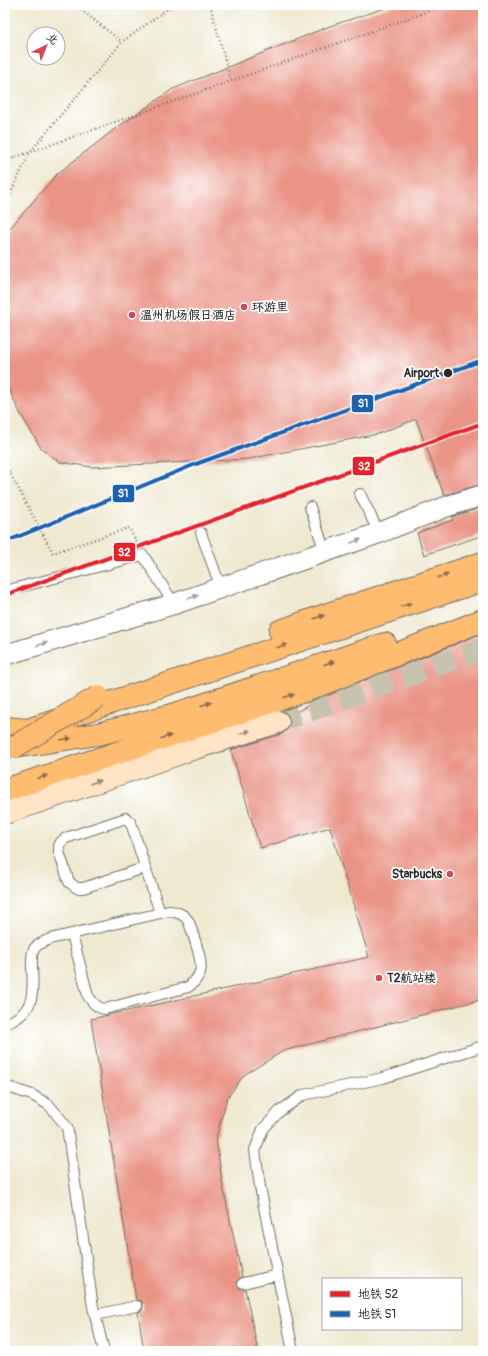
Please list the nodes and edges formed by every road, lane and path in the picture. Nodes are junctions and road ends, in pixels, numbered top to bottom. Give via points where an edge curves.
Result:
1 (75, 5) edge
2 (173, 5) edge
3 (210, 5) edge
4 (433, 5) edge
5 (446, 5) edge
6 (435, 9) junction
7 (122, 42) junction
8 (231, 81) junction
9 (30, 152) junction
10 (5, 161) edge
11 (5, 205) edge
12 (5, 464) edge
13 (360, 494) dead end
14 (483, 494) edge
15 (310, 507) dead end
16 (201, 533) dead end
17 (379, 533) junction
18 (325, 552) junction
19 (143, 555) junction
20 (483, 563) edge
21 (483, 580) edge
22 (221, 588) junction
23 (5, 591) edge
24 (174, 604) junction
25 (483, 612) edge
26 (483, 620) edge
27 (5, 655) edge
28 (278, 722) tunnel mouth
29 (7, 741) edge
30 (5, 790) edge
31 (5, 813) edge
32 (144, 868) junction
33 (160, 913) junction
34 (72, 934) junction
35 (5, 1024) edge
36 (483, 1046) edge
37 (5, 1088) edge
38 (278, 1275) junction
39 (243, 1283) dead end
40 (137, 1306) dead end
41 (95, 1315) junction
42 (104, 1351) edge
43 (293, 1351) edge

1 - 7 path
2 - 7 path
3 - 8 path
4 - 6 path
5 - 6 path
6 - 8 path
7 - 9 path
8 - 9 path
9 - 10 path
9 - 11 path
12 - 19 path via 53,553 129,528
13 - 17 lane
14 - 17 street
15 - 18 lane
16 - 22 lane
18 -> 17 street
18 - 22 street
19 - 23 lane
19 - 24 lane
29 -> 20 main road, bridge via 98,697 331,613
29 -> 21 main road via 28,730
24 -> 22 street
27 -> 24 street
29 -> 25 main road via 98,734 173,715
30 -> 26 main road via 307,690
31 -> 28 main road
32 - 32 lane via 132,826 126,818 66,838 59,846 69,882 77,888
32 - 33 lane
33 - 34 lane
33 - 34 lane via 176,912 185,916 189,922 202,966 200,974 188,987 106,1009 99,1008 88,996
34 - 35 lane via 50,939 34,949 32,1000 21,1014
36 - 38 lane via 383,1078 303,1095 280,1111 263,1129 255,1150
37 - 41 lane via 32,1095 49,1105 67,1127
38 - 39 lane
38 - 43 lane
40 - 41 lane
41 - 42 lane

